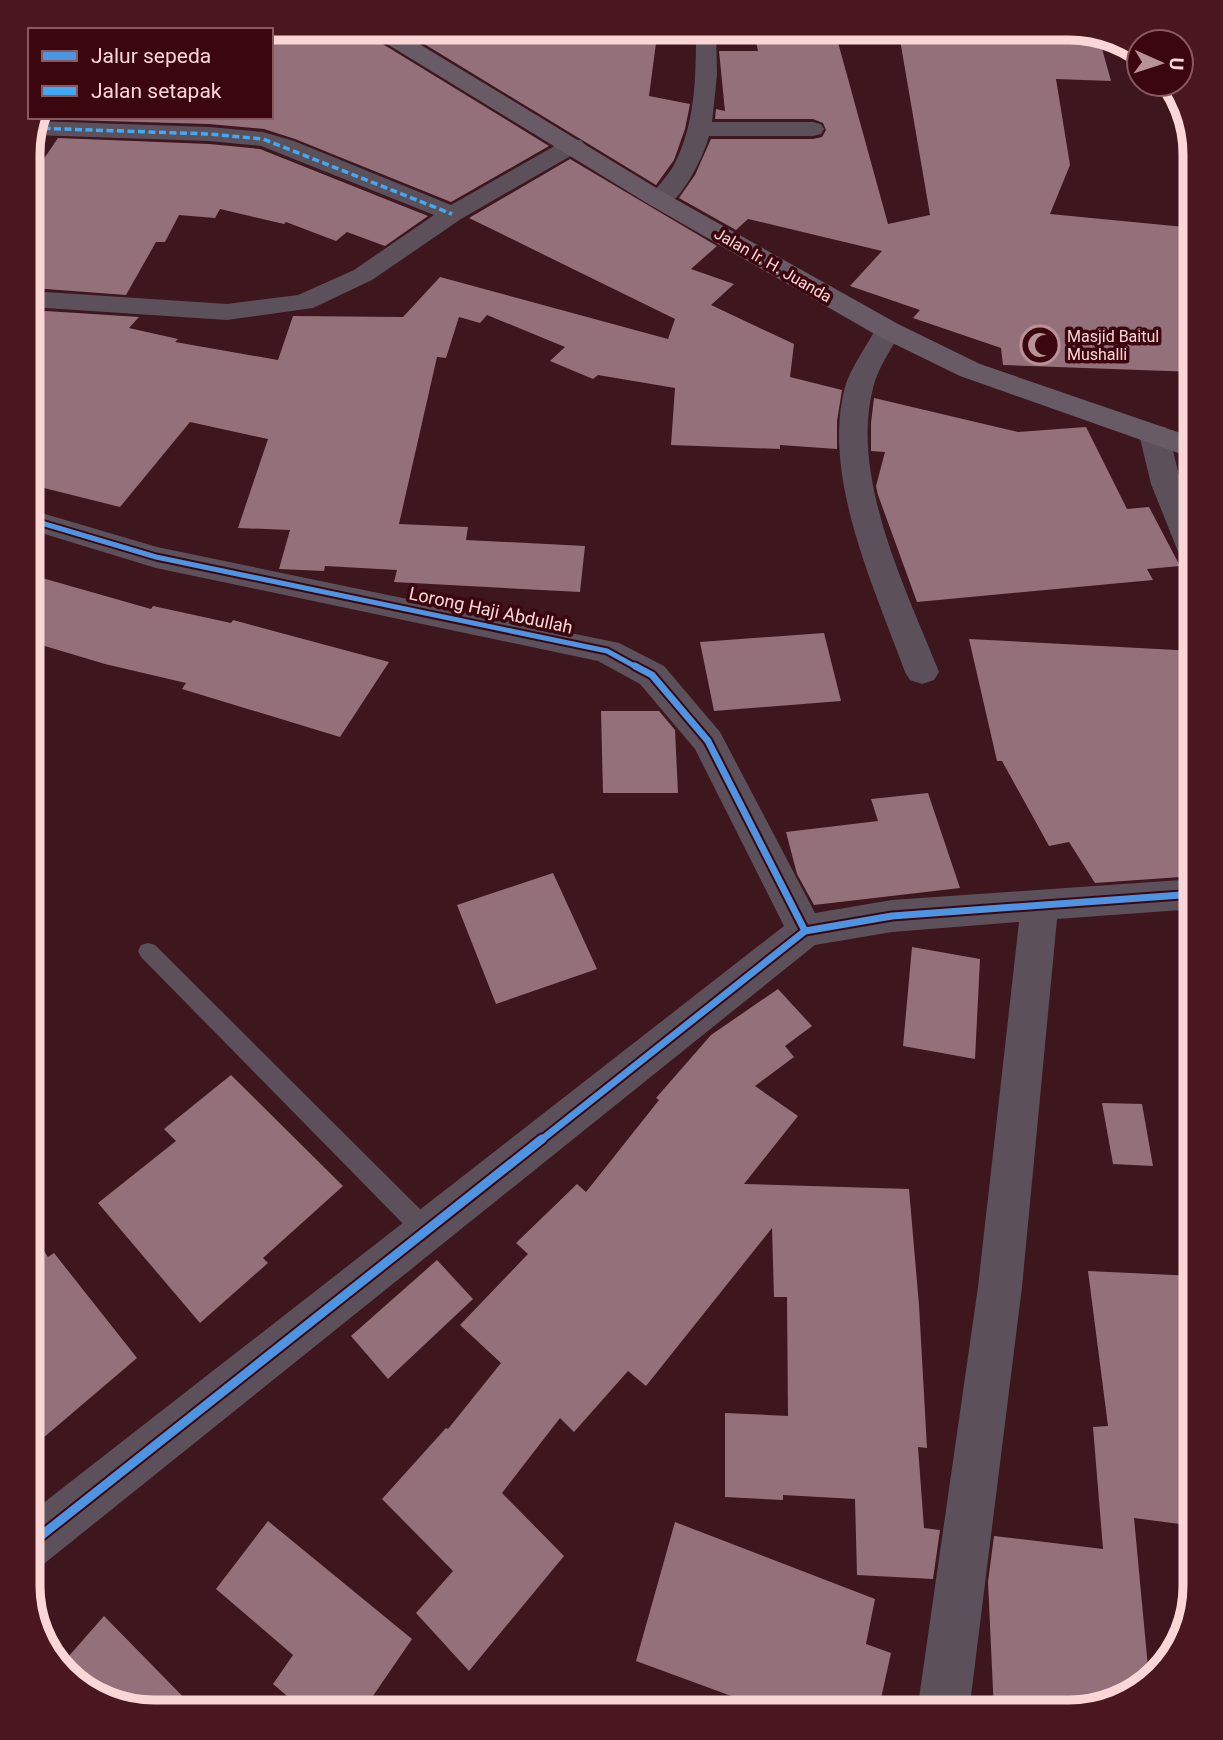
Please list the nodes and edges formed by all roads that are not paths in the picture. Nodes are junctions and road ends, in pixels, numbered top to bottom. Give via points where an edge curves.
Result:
1 (397, 40) edge
2 (706, 40) edge
3 (43, 128) edge
4 (700, 129) junction
5 (813, 129) dead end
6 (573, 145) junction
7 (659, 200) junction
8 (452, 214) junction
9 (40, 301) edge
10 (888, 331) junction
11 (1154, 434) junction
12 (1183, 445) edge
13 (40, 523) edge
14 (1183, 525) edge
15 (922, 672) dead end
16 (1183, 895) edge
17 (1040, 906) junction
18 (805, 930) junction
19 (148, 951) dead end
20 (426, 1231) junction
21 (40, 1537) edge
22 (945, 1700) edge

1 - 6 main road, Jalan Ir. H. Juanda
2 - 4 street via 707,89
3 - 8 street via 262,139
4 - 5 street
4 - 7 street via 678,182
6 - 7 main road, Jalan Ir. H. Juanda
6 - 8 street
7 - 10 main road, Jalan Ir. H. Juanda
8 - 9 street via 363,275 304,302 227,312
10 - 11 main road, Jalan Ir. H. Juanda via 970,370
10 - 15 street via 859,388 854,442 867,521
11 - 12 main road, Jalan Ir. H. Juanda
11 - 14 street via 1166,484
13 - 18 street, Lorong Haji Abdullah via 156,557 607,650 652,675 708,741
16 - 17 street
17 - 18 street via 892,916
17 - 22 street via 1000,1287
18 - 20 street
19 - 20 lane
20 - 21 street

